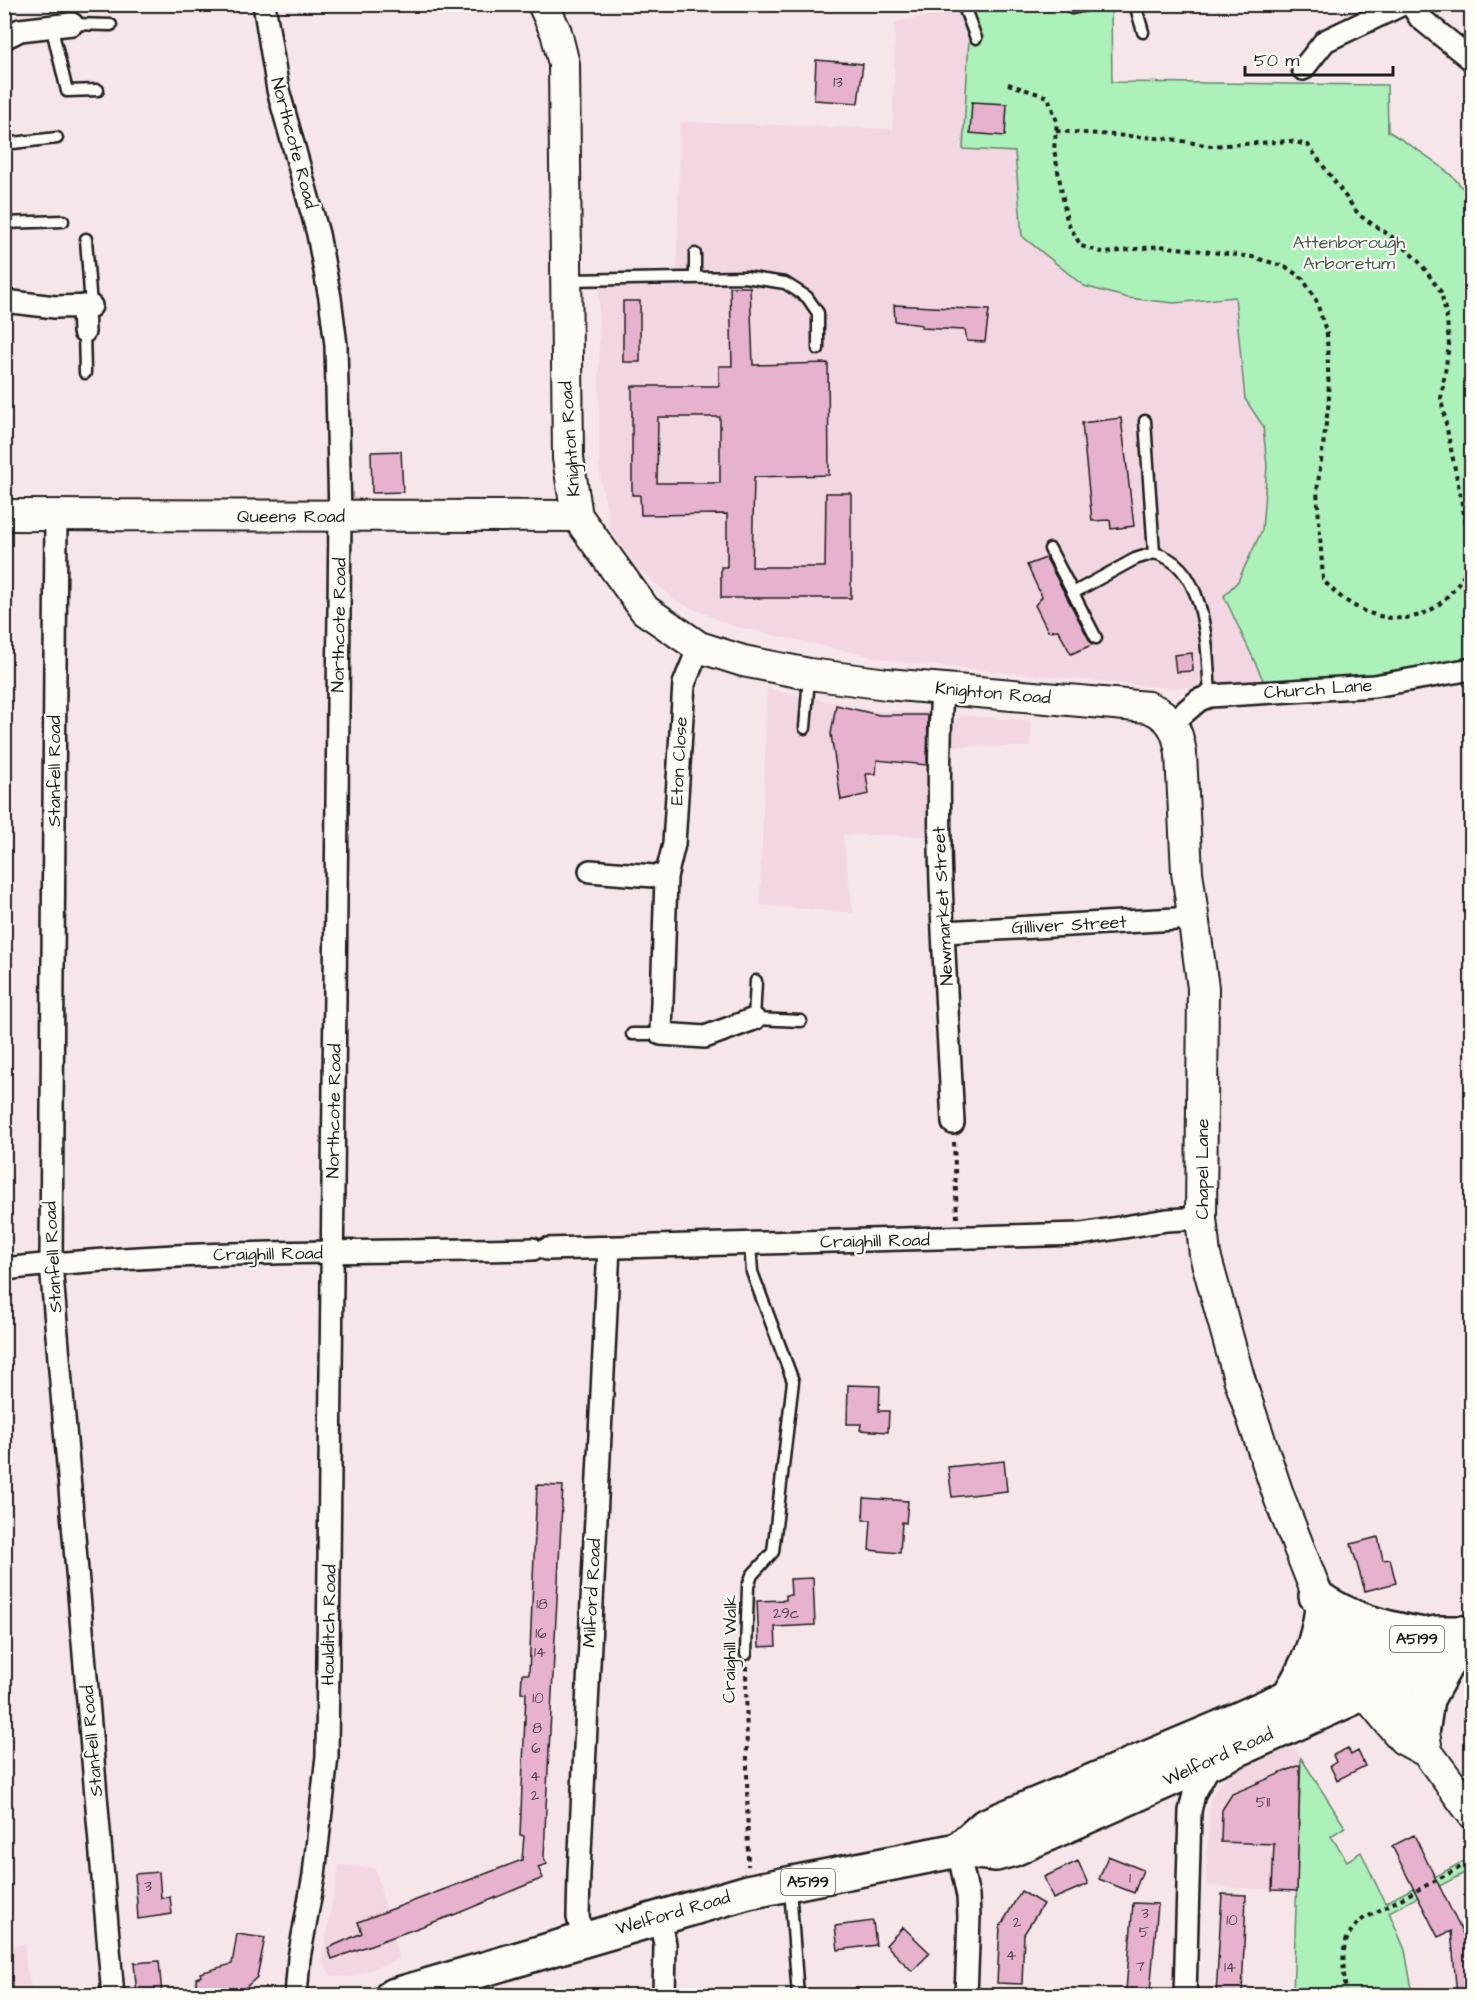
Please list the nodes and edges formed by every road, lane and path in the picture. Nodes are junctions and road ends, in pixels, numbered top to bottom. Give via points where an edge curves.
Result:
1 (264, 4) edge
2 (543, 4) edge
3 (963, 4) edge
4 (1070, 4) edge
5 (1091, 4) edge
6 (1135, 4) edge
7 (1403, 4) edge
8 (1411, 4) edge
9 (61, 25) junction
10 (111, 25) dead end
11 (1143, 32) dead end
12 (4, 38) edge
13 (976, 38) dead end
14 (1472, 60) edge
15 (1303, 69) dead end
16 (1008, 84) dead end
17 (98, 90) dead end
18 (1056, 131) junction
19 (57, 138) dead end
20 (4, 144) edge
21 (63, 221) dead end
22 (4, 223) edge
23 (86, 239) dead end
24 (695, 254) dead end
25 (695, 278) junction
26 (565, 280) junction
27 (4, 301) edge
28 (87, 306) junction
29 (84, 332) joint
30 (818, 349) dead end
31 (86, 373) dead end
32 (1145, 421) dead end
33 (4, 515) edge
34 (56, 516) junction
35 (340, 516) junction
36 (577, 516) junction
37 (1050, 549) dead end
38 (1154, 553) junction
39 (1472, 554) edge
40 (1472, 561) edge
41 (1073, 593) junction
42 (1096, 638) dead end
43 (699, 647) junction
44 (1472, 669) edge
45 (809, 674) junction
46 (942, 689) junction
47 (1216, 695) junction
48 (1166, 717) junction
49 (805, 728) dead end
50 (590, 871) dead end
51 (666, 877) junction
52 (1194, 918) junction
53 (944, 932) junction
54 (756, 981) dead end
55 (754, 1019) junction
56 (801, 1021) dead end
57 (632, 1034) dead end
58 (661, 1034) junction
59 (953, 1123) joint
60 (1201, 1218) junction
61 (958, 1239) junction
62 (750, 1244) junction
63 (609, 1247) junction
64 (333, 1253) junction
65 (51, 1264) junction
66 (4, 1269) edge
67 (1321, 1606) junction
68 (1424, 1635) junction
69 (1464, 1641) edge
70 (746, 1654) joint
71 (1368, 1676) junction
72 (1290, 1694) junction
73 (1425, 1740) junction
74 (1214, 1758) junction
75 (1145, 1789) junction
76 (1190, 1810) junction
77 (1472, 1813) edge
78 (958, 1850) junction
79 (1472, 1861) edge
80 (789, 1885) junction
81 (748, 1892) junction
82 (659, 1916) junction
83 (583, 1938) junction
84 (113, 1995) edge
85 (296, 1995) edge
86 (392, 1995) edge
87 (664, 1995) edge
88 (798, 1995) edge
89 (966, 1995) edge
90 (1185, 1995) edge
91 (1346, 1995) edge

1 - 35 street, Northcote Road via 278,90 318,234 330,298 336,345
2 - 26 street, Knighton Road via 556,32 564,64
3 - 13 lane
4 - 5 lane via 1072,8
6 - 11 lane
7 - 15 street via 1325,41
8 - 14 street via 1420,18
9 - 10 lane
9 - 12 street via 20,30
9 - 17 lane via 67,91
16 - 18 path via 1048,97 1057,122
18 - 39 path via 1172,139 1210,146 1290,141 1308,145 1359,215 1398,241 1441,292 1449,345 1441,399
18 - 40 path via 1054,149 1067,221 1081,246 1105,253 1160,246 1253,257 1286,267 1303,279 1316,300 1327,334 1329,401 1317,491 1323,579 1328,585 1341,598 1370,614 1392,619 1417,616 1435,607 1457,586
19 - 20 lane
21 - 22 lane
23 - 28 lane
24 - 25 lane
25 - 26 lane
25 - 30 lane via 745,277 785,283 807,297 818,313
26 - 36 street, Knighton Road via 568,458
27 - 28 street
28 - 29 street
29 - 31 lane
32 - 38 lane
33 - 34 street, Queens Road
34 - 35 street, Queens Road
34 - 65 street, Stanfell Road
35 - 36 street, Queens Road
35 - 64 street, Northcote Road
36 - 43 street, Knighton Road via 645,610
37 - 41 lane
38 - 41 lane via 1119,566
38 - 47 lane via 1177,564 1189,579 1205,632
41 - 42 lane
43 - 45 street, Knighton Road via 743,661
43 - 51 street, Eton Close via 684,684 674,844
44 - 47 street, Church Lane via 1374,686
45 - 46 street, Knighton Road
45 - 49 lane
46 - 48 street, Knighton Road via 1133,705
46 - 53 street, Newmarket Street via 938,783
47 - 48 street, Church Lane
48 - 52 street, Chapel Lane via 1179,735 1183,824
50 - 51 street
51 - 58 street, Eton Close
52 - 53 street, Gilliver Street
52 - 60 street, Chapel Lane via 1203,988
53 - 59 street, Newmarket Street
54 - 55 lane
55 - 56 lane
55 - 58 street via 705,1037
57 - 58 lane
59 - 61 path
60 - 61 street, Craighill Road via 1081,1234
60 - 67 street, Chapel Lane via 1205,1255 1239,1378
61 - 62 street, Craighill Road
62 - 63 street, Craighill Road
62 - 70 lane, Craighill Walk via 752,1272 793,1381 773,1552 752,1575 748,1586
63 - 64 street, Craighill Road
63 - 83 street, Milford Road via 579,1873 578,1917
64 - 65 street, Craighill Road via 175,1256
64 - 85 street, Houlditch Road via 327,1756
65 - 66 street, Craighill Road
65 - 84 street, Stanfell Road
67 - 68 main road via 1364,1622
67 - 71 street, Chapel Lane via 1330,1639
67 - 72 main road via 1314,1652
68 - 69 main road, Welford Road / A5199 via 1437,1633
68 - 71 main road, Welford Road / A5199
69 - 71 main road, Welford Road / A5199
69 - 73 main road via 1427,1699
70 - 81 path, Craighill Walk
71 - 72 main road, Welford Road / A5199
71 - 73 street, Chapel Lane via 1403,1738
71 - 74 main road, Welford Road / A5199
72 - 78 main road, Welford Road / A5199 via 1219,1728 985,1826
73 - 77 street
74 - 75 main road, Welford Road / A5199
74 - 76 street via 1194,1794
75 - 76 street via 1168,1795
75 - 78 main road, Welford Road / A5199 via 1014,1849 996,1854
76 - 90 street
78 - 80 main road, Welford Road / A5199
78 - 89 street via 968,1896
79 - 91 path via 1350,1929 1343,1949
80 - 81 main road, Welford Road / A5199
80 - 88 lane
81 - 82 main road, Welford Road / A5199
82 - 83 main road, Welford Road / A5199
82 - 87 street via 665,1944
83 - 86 main road, Welford Road / A5199

